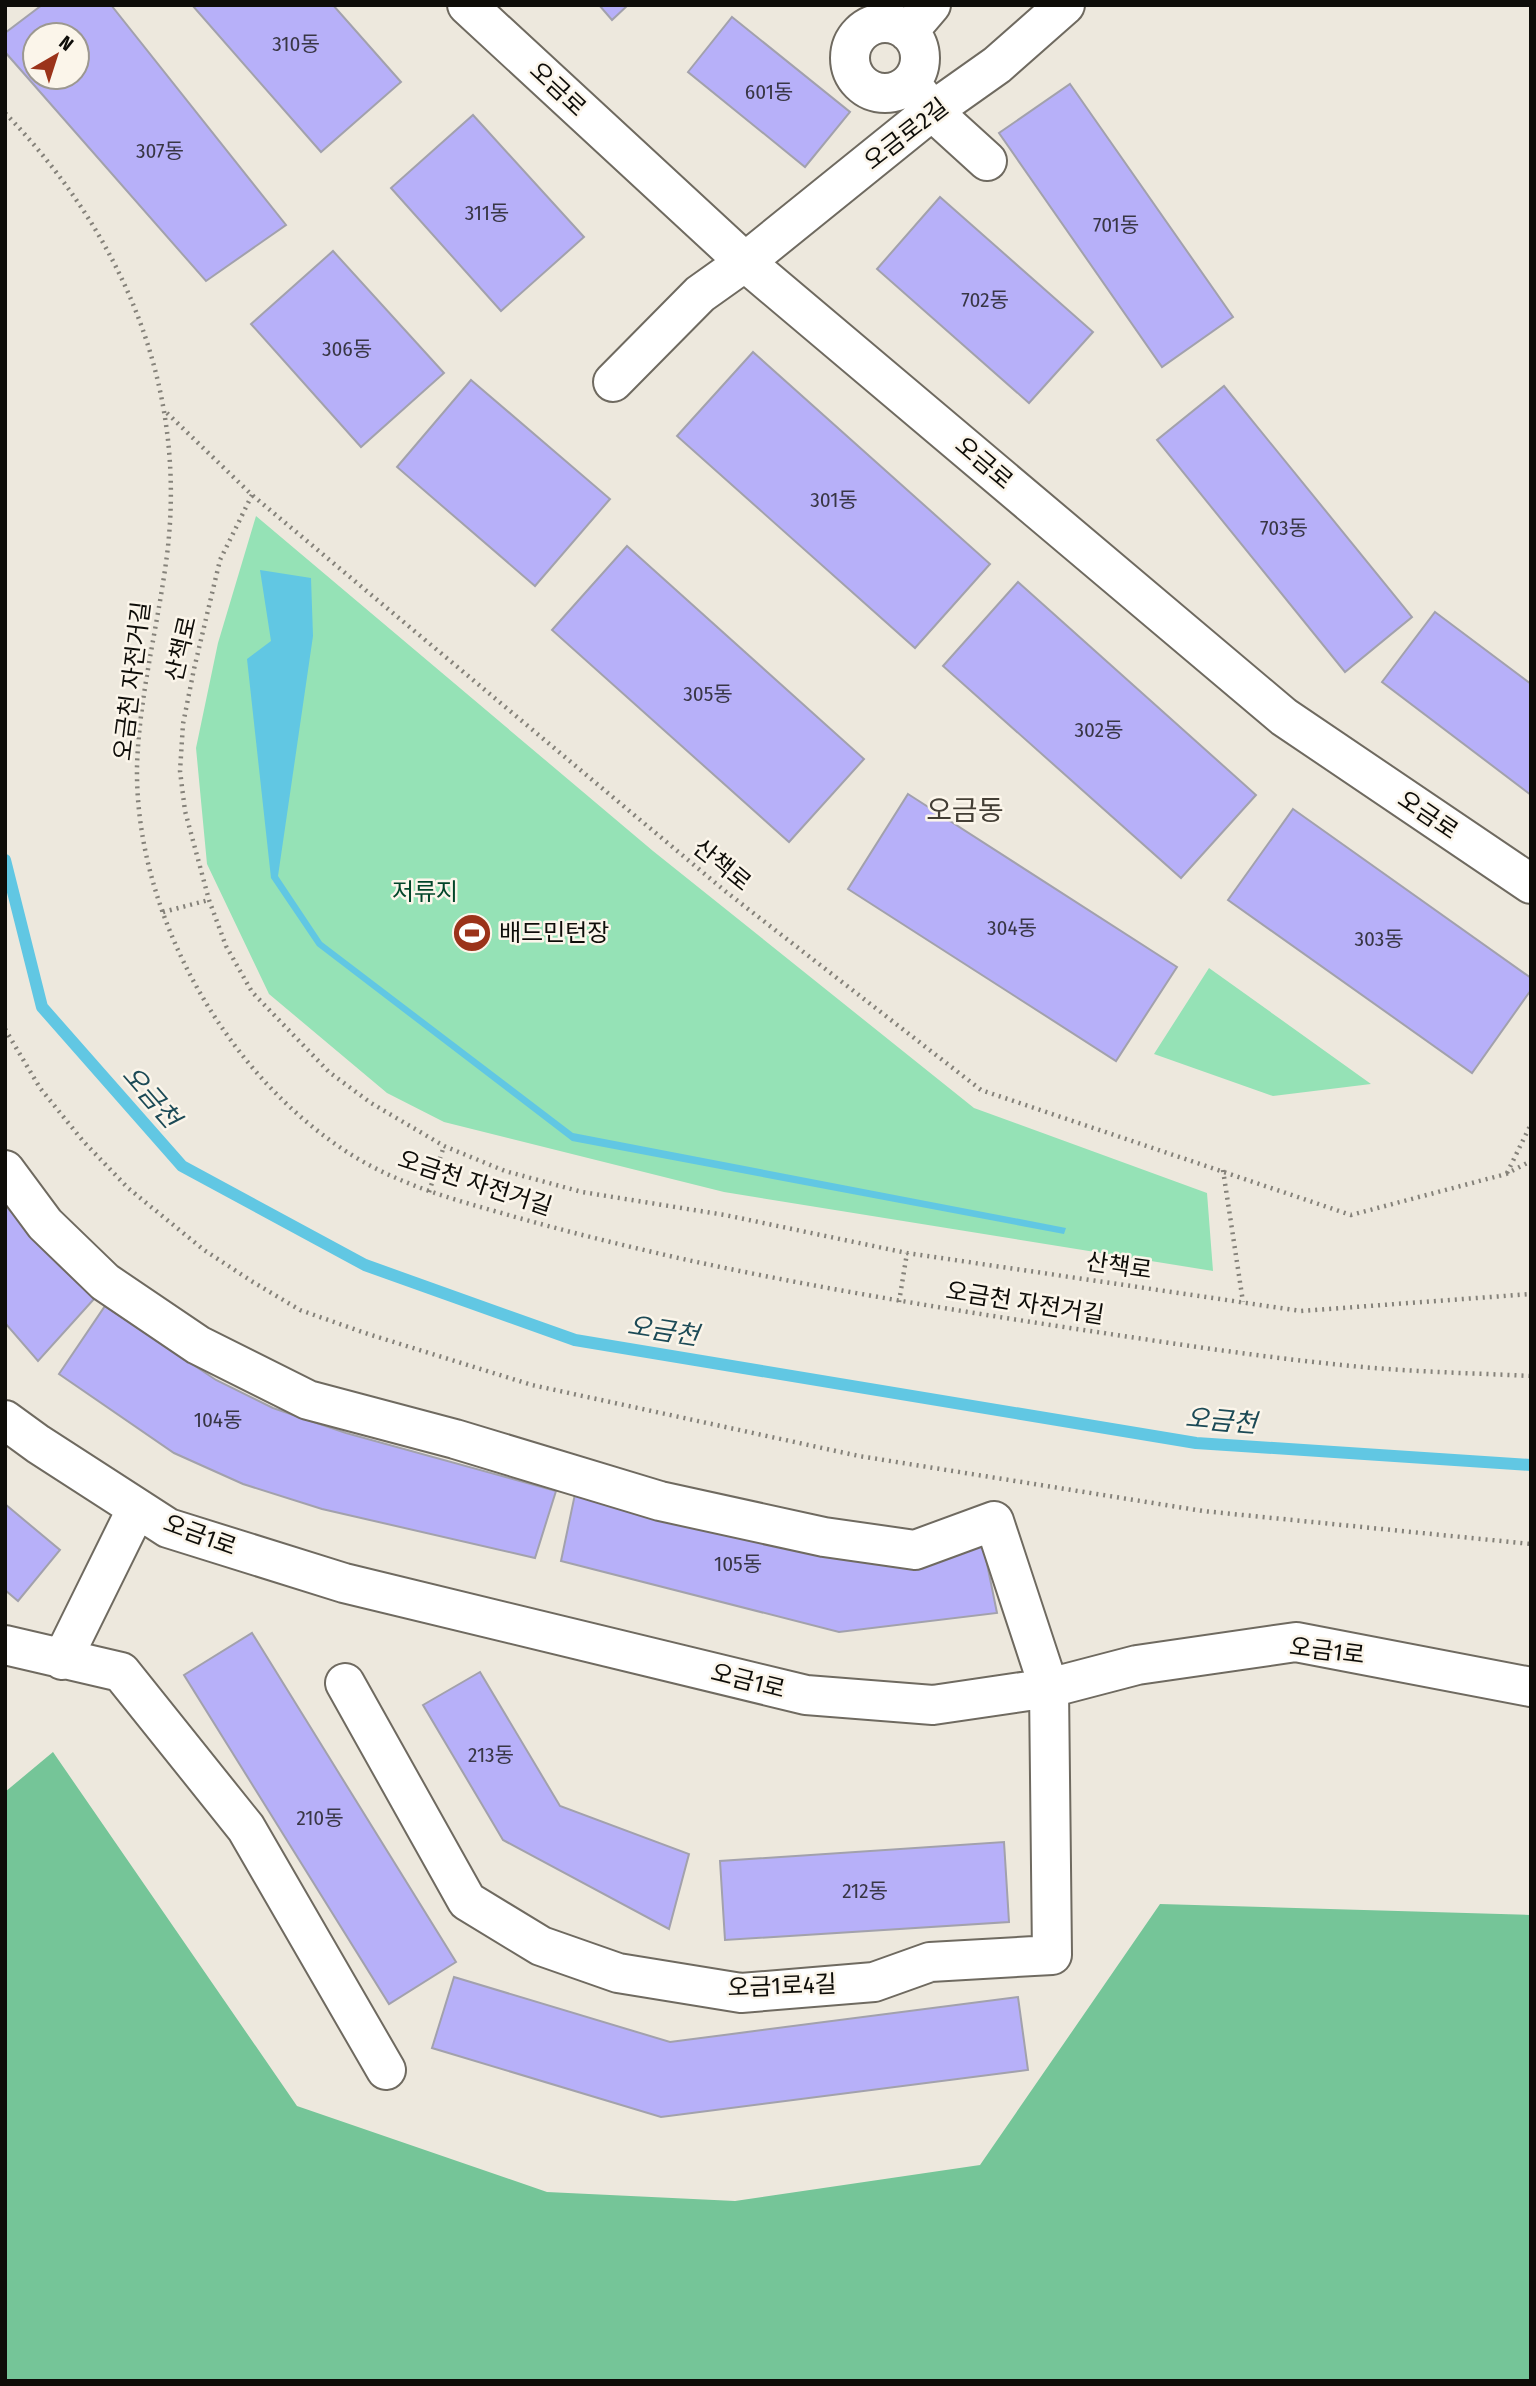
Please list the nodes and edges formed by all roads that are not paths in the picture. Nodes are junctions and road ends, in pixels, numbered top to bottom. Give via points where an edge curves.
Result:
1 (467, 5) edge
2 (1065, 5) edge
3 (920, 18) edge
4 (921, 97) junction
5 (987, 161) dead end
6 (745, 262) junction
7 (613, 382) dead end
8 (1531, 884) edge
9 (5, 1170) edge
10 (5, 1420) edge
11 (137, 1508) junction
12 (5, 1645) edge
13 (62, 1660) junction
14 (345, 1683) dead end
15 (1531, 1687) edge
16 (1049, 1688) junction
17 (386, 2070) dead end

1 - 6 street, 오금로
2 - 4 street, 오금로2길 via 997,65
3 - 4 street via 915,40
3 - 4 street via 898,26 875,25 857,38 850,60 859,81 879,93 901,89
4 - 5 street
4 - 6 street, 오금로2길
6 - 7 street, 오금로2길 via 700,295
6 - 8 street, 오금로 via 1284,717
9 - 16 street via 45,1224 105,1282 198,1345 308,1400 660,1501 824,1537 915,1550 994,1521
10 - 11 street, 오금1로
11 - 13 street
11 - 16 street, 오금1로 via 168,1528 344,1583 806,1695 933,1705
12 - 13 street
13 - 17 street via 121,1672 229,1806
14 - 16 street, 오금1로4길 via 467,1901 541,1946 618,1973 741,1993 874,1982 930,1962 1052,1955
15 - 16 street, 오금1로 via 1296,1642 1137,1665

